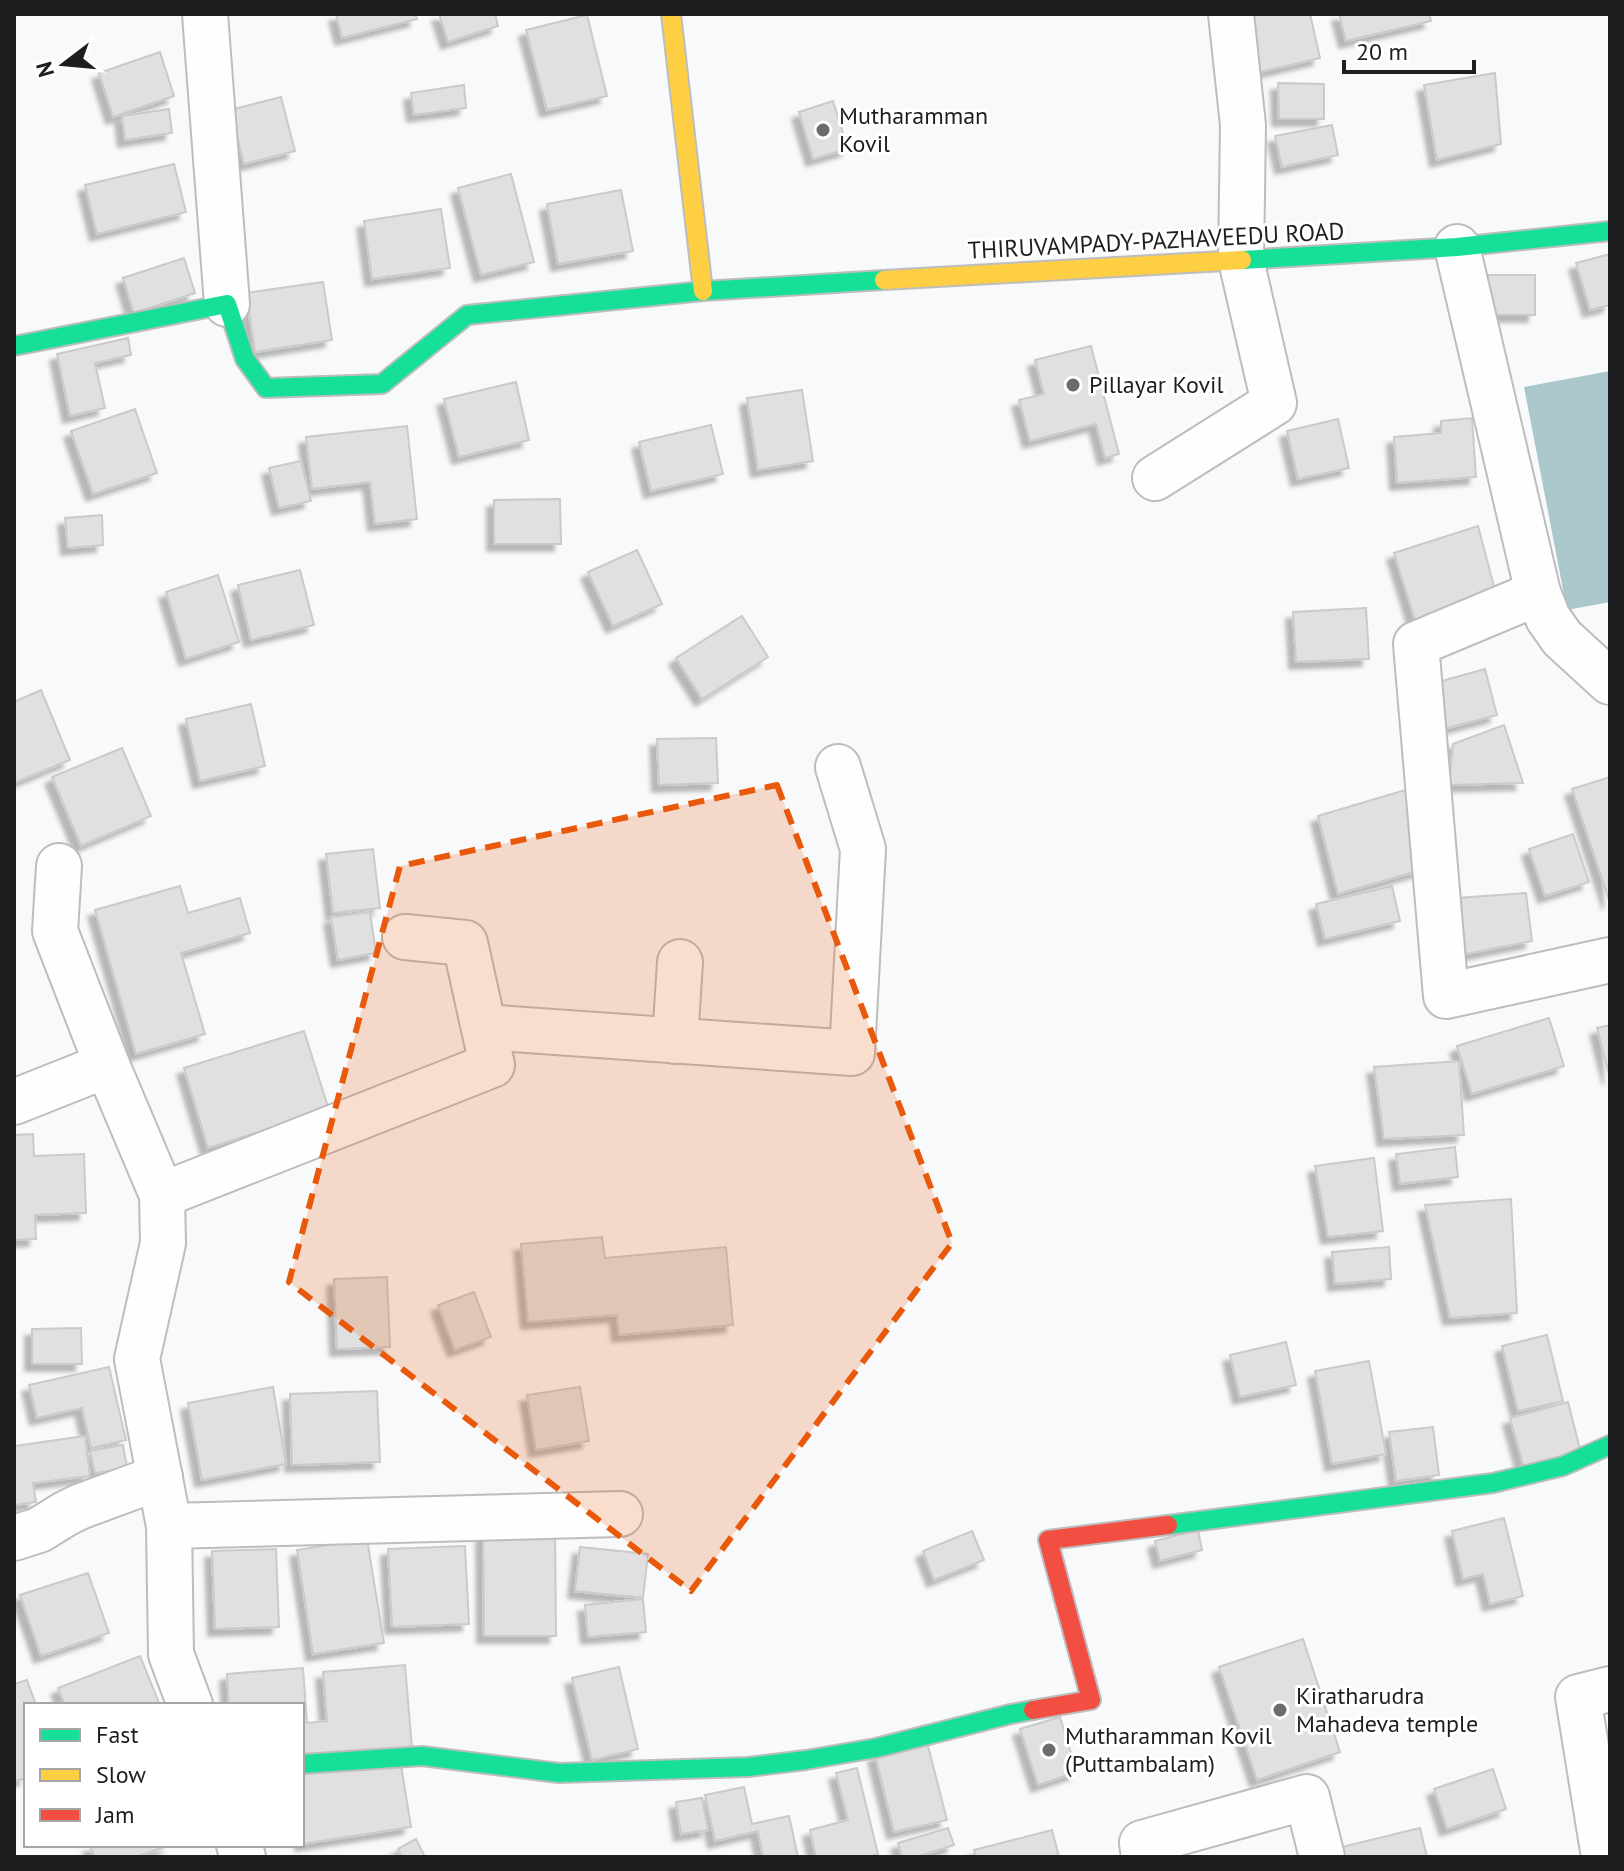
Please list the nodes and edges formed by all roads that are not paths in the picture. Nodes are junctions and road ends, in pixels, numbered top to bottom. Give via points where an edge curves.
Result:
1 (205, 14) edge
2 (671, 14) edge
3 (1231, 14) edge
4 (1610, 231) edge
5 (1457, 247) junction
6 (1241, 260) junction
7 (703, 291) junction
8 (227, 304) junction
9 (14, 346) edge
10 (1155, 478) dead end
11 (1538, 593) junction
12 (1610, 682) edge
13 (838, 767) dead end
14 (59, 866) dead end
15 (405, 937) dead end
16 (1610, 960) edge
17 (680, 962) dead end
18 (484, 1027) junction
19 (675, 1041) junction
20 (107, 1065) junction
21 (14, 1102) edge
22 (162, 1195) junction
23 (1610, 1445) edge
24 (160, 1477) junction
25 (620, 1514) dead end
26 (169, 1526) junction
27 (14, 1538) edge
28 (1610, 1689) edge
29 (189, 1703) edge
30 (304, 1764) edge
31 (1144, 1857) edge
32 (1322, 1857) edge
33 (1604, 1857) edge

1 - 8 street
2 - 7 street
3 - 6 street via 1243,125
4 - 5 street, THIRUVAMPADY-PAZHAVEEDU ROAD
5 - 6 street, THIRUVAMPADY-PAZHAVEEDU ROAD
5 - 11 street
6 - 7 street, THIRUVAMPADY-PAZHAVEEDU ROAD
6 - 10 street via 1274,403
7 - 8 street, THIRUVAMPADY-PAZHAVEEDU ROAD via 467,315 382,384 266,388 245,359
8 - 9 street
11 - 12 street via 1562,638
11 - 16 street via 1416,644 1446,996
13 - 19 street via 863,849 852,1053
14 - 20 street via 55,931
15 - 18 street via 465,943
17 - 19 street
18 - 19 street
18 - 22 street via 492,1065
20 - 21 street
20 - 22 street
22 - 24 street via 163,1243 137,1359
23 - 30 street via 1563,1466 1493,1483 1048,1540 1091,1700 876,1748 748,1767 559,1773 422,1756
24 - 26 street
24 - 27 street
25 - 26 street
26 - 29 street via 171,1654
28 - 33 street via 1578,1697
31 - 32 street via 1142,1843 1307,1797

